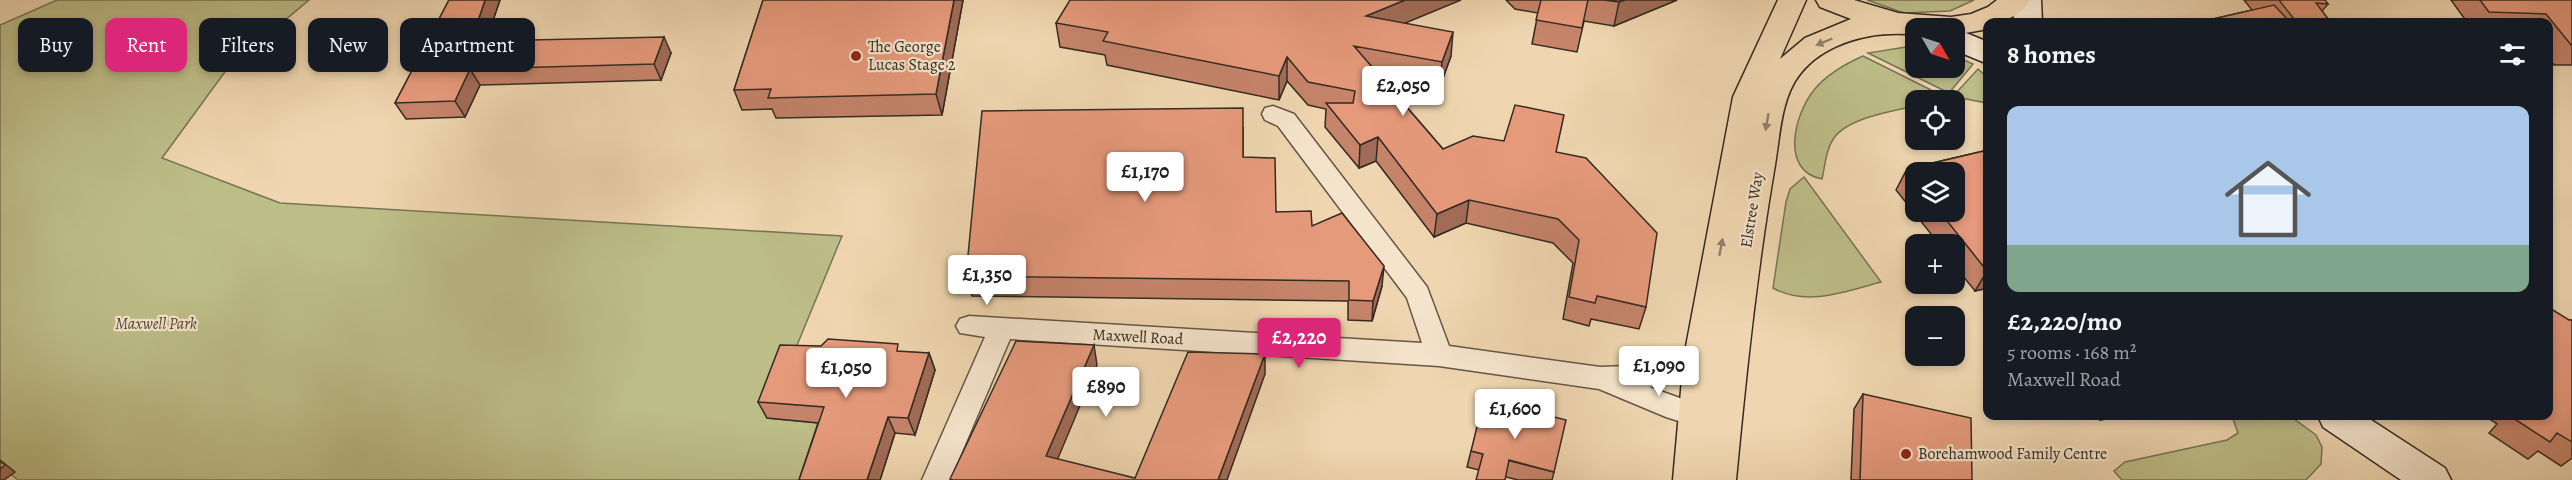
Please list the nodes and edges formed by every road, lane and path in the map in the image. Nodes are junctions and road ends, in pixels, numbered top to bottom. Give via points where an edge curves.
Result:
1 (1792, 0) edge
2 (1830, 0) edge
3 (2016, 0) edge
4 (2027, 0) edge
5 (1986, 18) edge
6 (2028, 18) edge
7 (1983, 19) edge
8 (1900, 24) junction
9 (1965, 24) edge
10 (1905, 25) edge
11 (1965, 43) edge
12 (1983, 52) edge
13 (1273, 114) dead end
14 (969, 326) dead end
15 (1001, 330) junction
16 (1439, 355) junction
17 (1702, 357) junction
18 (1600, 378) junction
19 (1709, 420) junction
20 (2342, 420) edge
21 (936, 480) edge
22 (1692, 480) edge
23 (1717, 480) edge
24 (2432, 480) edge

17 -> 1 main road, Elstree Way via 1748,97
2 - 8 main road via 1867,16
3 - 5 main road
4 - 6 main road
7 - 9 main road
8 - 10 main road
8 -> 19 main road, Elstree Way via 1858,27 1815,45 1788,69 1770,104
11 - 12 main road
13 - 16 street via 1286,120 1418,294
14 - 15 street, Maxwell Road
15 - 16 street, Maxwell Road
15 - 21 street
16 - 18 street, Maxwell Road
17 - 18 street, Maxwell Road via 1654,376
17 - 19 main road, Elstree Way
18 - 19 street, Maxwell Road
19 - 22 main road, Elstree Way
19 - 23 main road, Elstree Way
20 - 24 main road

